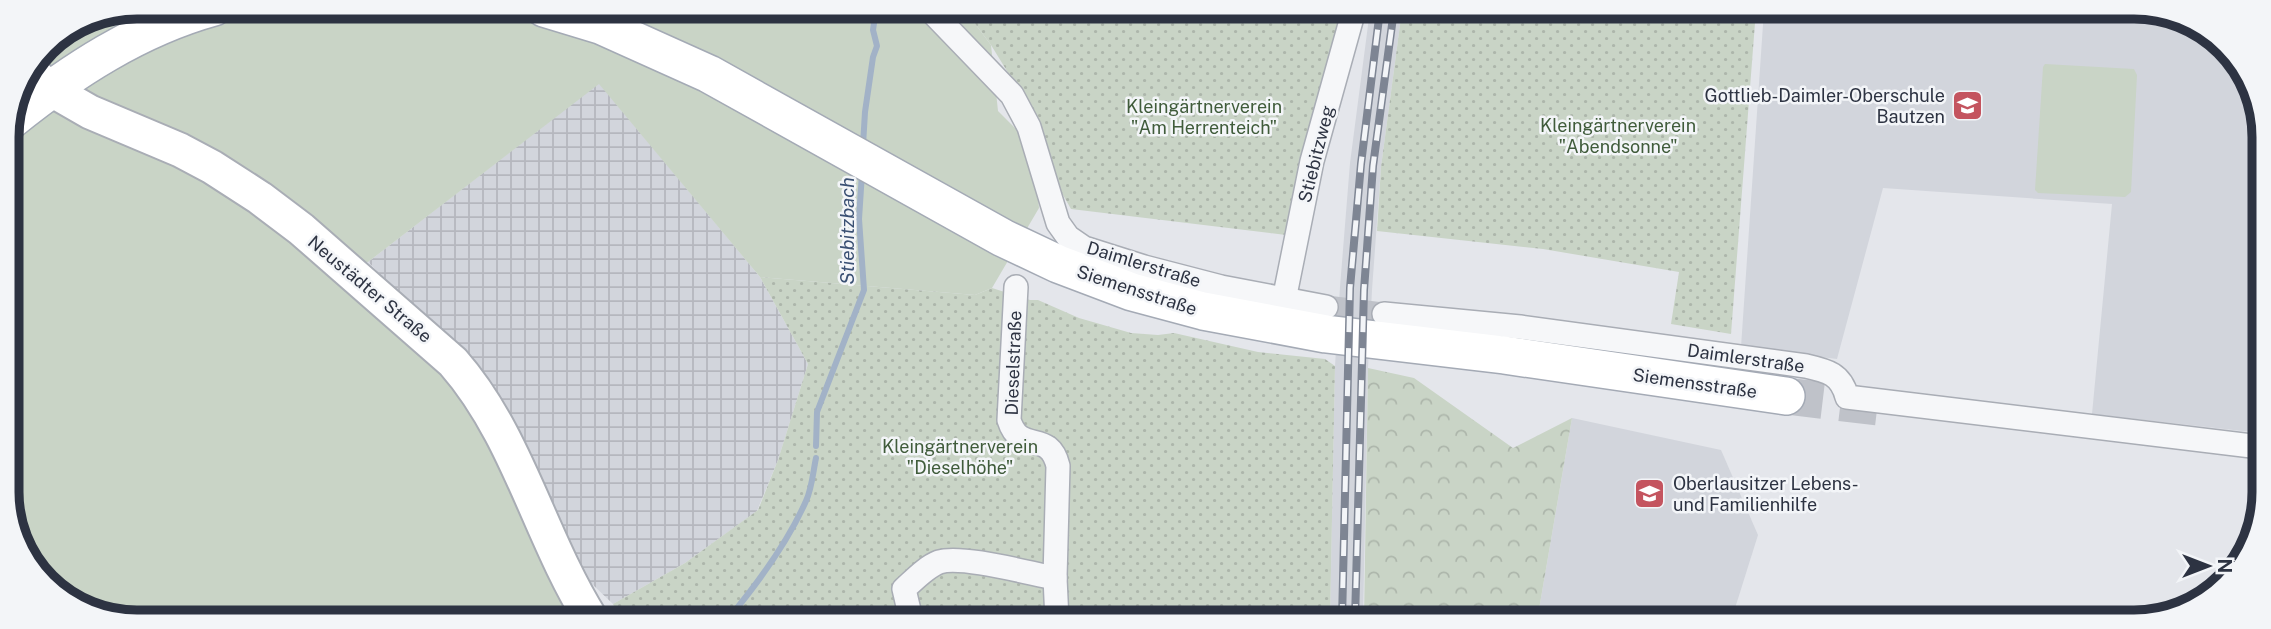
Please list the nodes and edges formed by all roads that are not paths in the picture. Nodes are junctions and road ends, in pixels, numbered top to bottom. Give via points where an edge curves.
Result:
1 (179, 19) edge
2 (580, 19) edge
3 (939, 19) edge
4 (1351, 19) edge
5 (42, 81) edge
6 (24, 103) edge
7 (1016, 287) dead end
8 (1284, 300) junction
9 (1326, 307) tunnel mouth
10 (1384, 314) tunnel mouth
11 (1786, 396) tunnel mouth
12 (2252, 446) edge
13 (1055, 578) junction
14 (585, 610) edge
15 (909, 610) edge
16 (1057, 610) edge

1 - 5 main road
2 - 11 main road, Siemensstraße via 709,74 918,192 1058,264 1132,292 1203,311 1326,334
3 - 8 street, Daimlerstraße via 1012,95 1029,127 1058,223 1068,237 1084,248 1144,267
4 - 8 street, Stiebitzweg via 1312,161
5 - 6 main road
5 - 14 street, Neustädter Straße via 109,122 201,162 260,198 453,362 500,430
7 - 13 street, Dieselstraße via 1009,420 1013,432 1023,440 1047,445 1055,452
8 - 9 street, Daimlerstraße
10 - 12 street, Daimlerstraße via 1520,327 1806,366 1835,376 1847,397
13 - 15 street via 960,560 941,561 904,589
13 - 16 street, Dieselstraße

